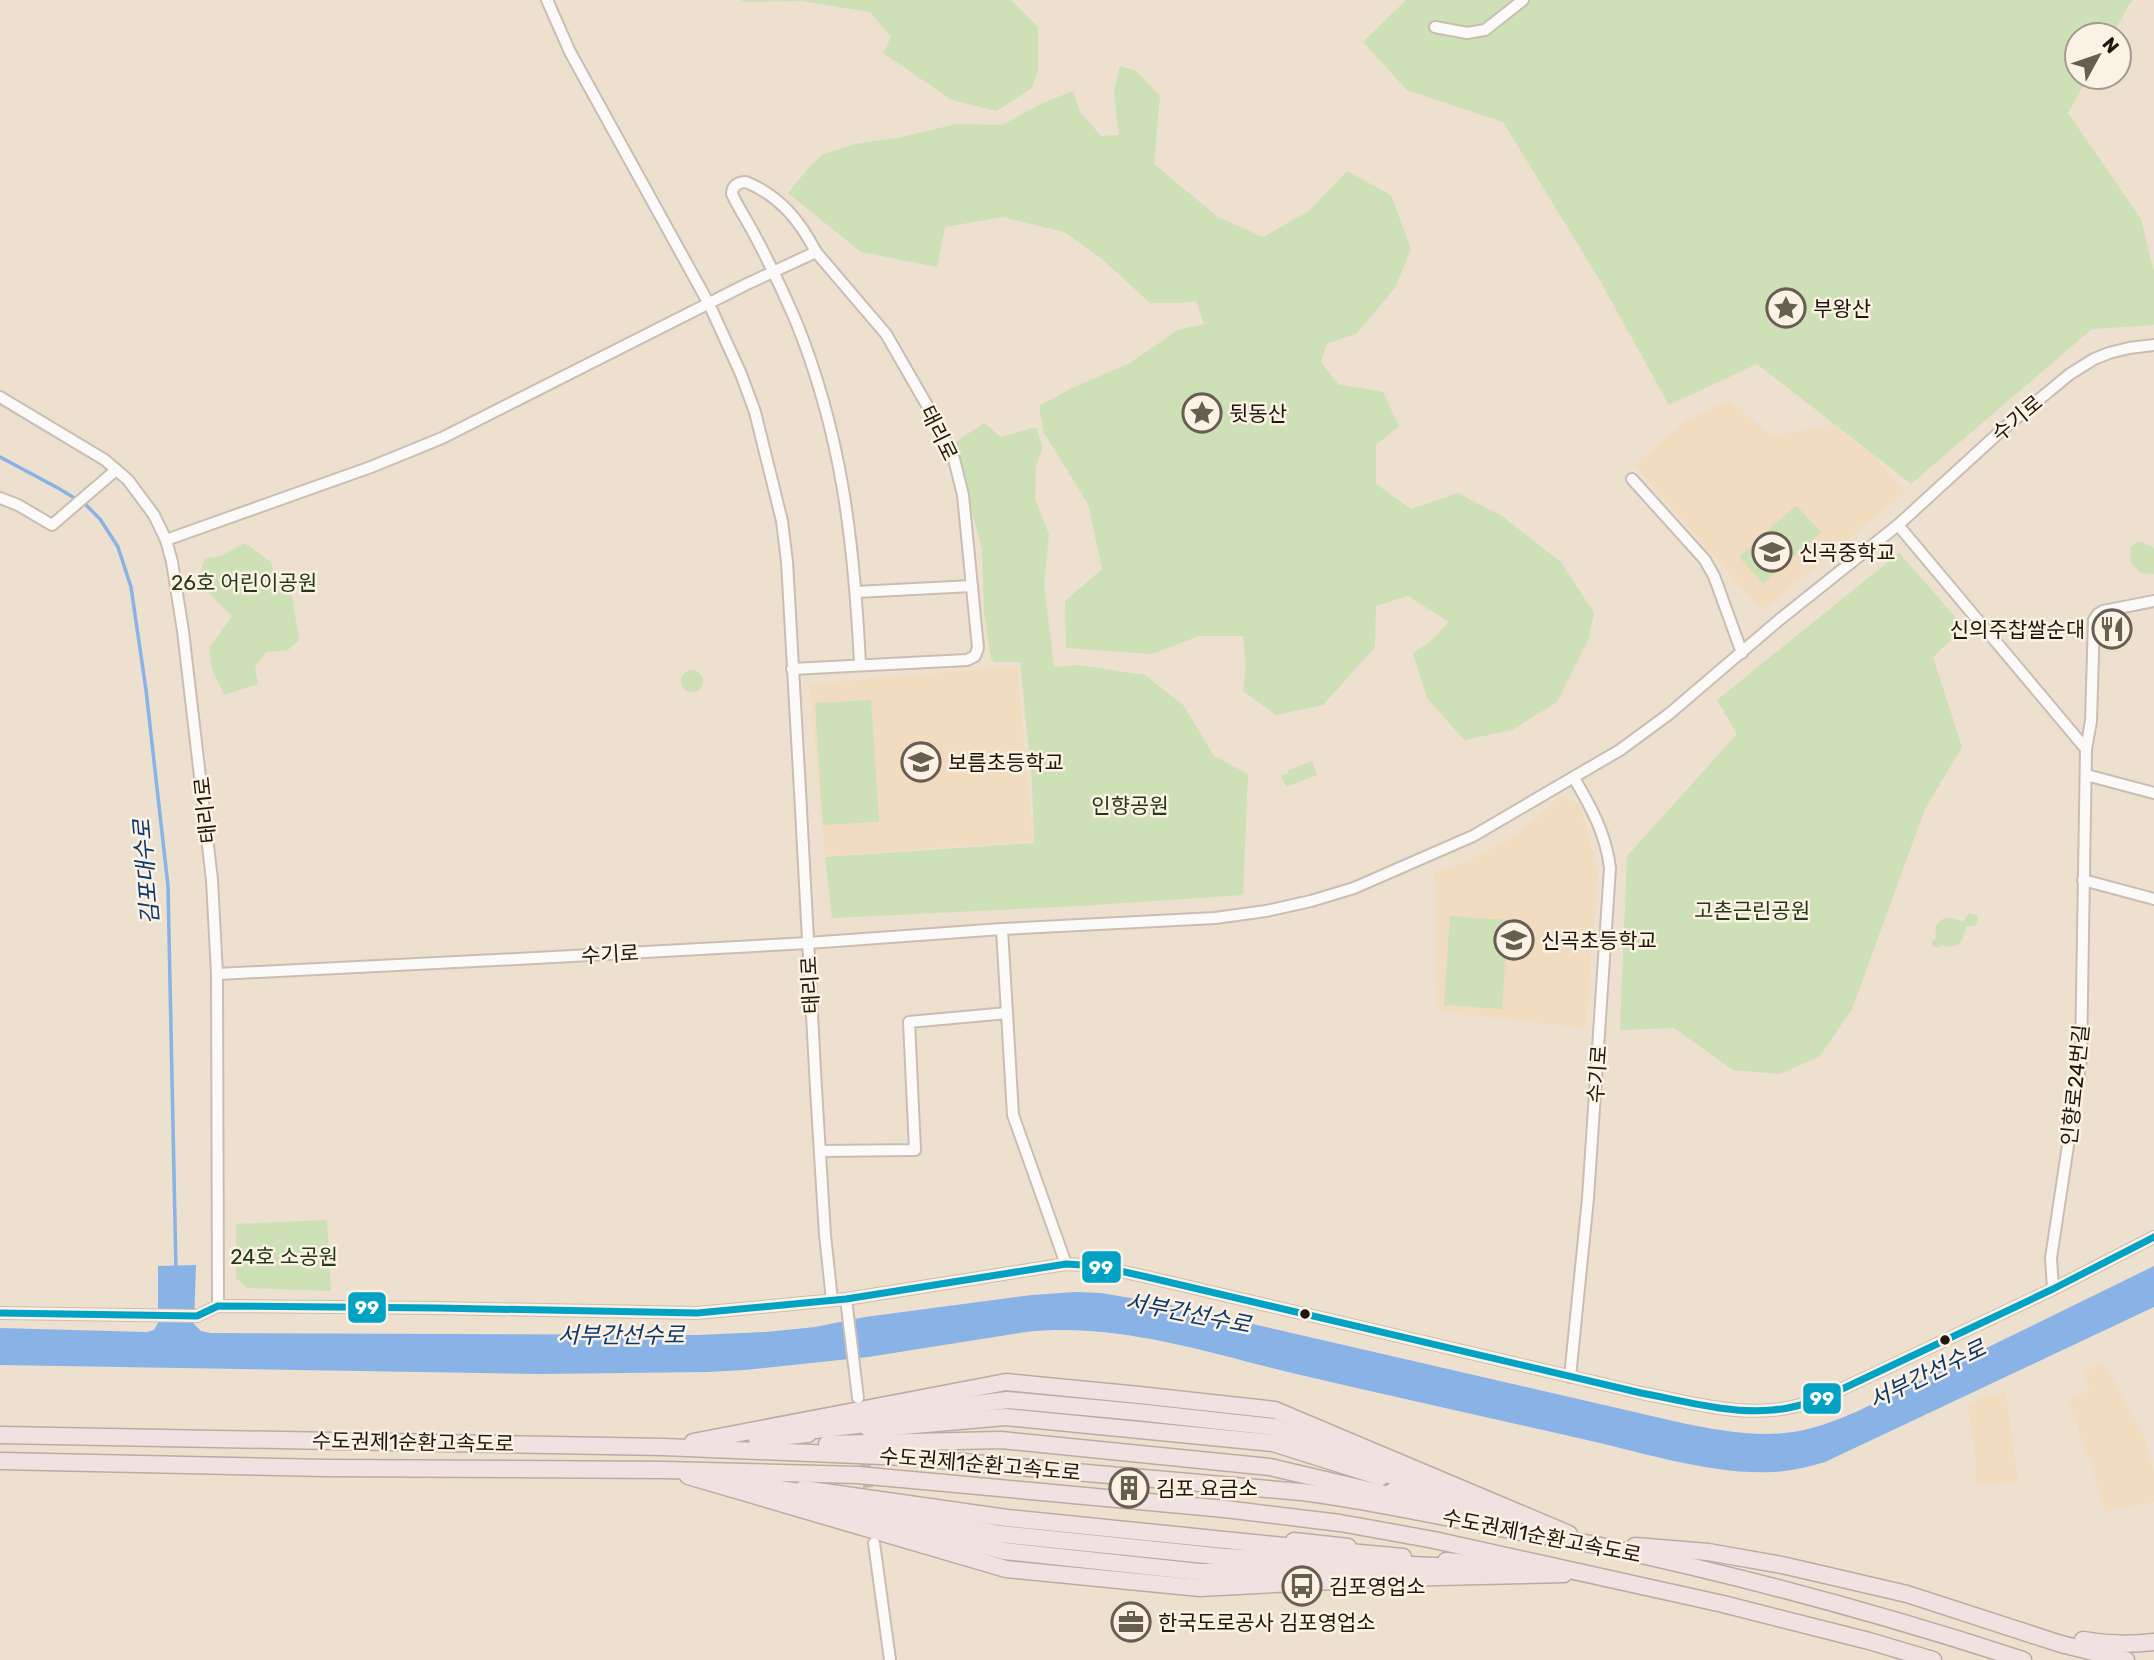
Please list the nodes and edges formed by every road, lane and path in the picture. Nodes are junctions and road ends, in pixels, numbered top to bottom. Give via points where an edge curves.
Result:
1 (547, 0) edge
2 (1523, 0) edge
3 (1436, 27) dead end
4 (817, 252) junction
5 (774, 272) junction
6 (709, 303) junction
7 (2154, 345) edge
8 (0, 397) edge
9 (116, 470) junction
10 (1632, 479) dead end
11 (0, 498) edge
12 (1898, 525) junction
13 (166, 540) junction
14 (972, 586) junction
15 (856, 592) junction
16 (2154, 601) edge
17 (1742, 653) junction
18 (860, 664) junction
19 (792, 669) junction
20 (2086, 749) junction
21 (2086, 775) junction
22 (1574, 778) junction
23 (2154, 793) edge
24 (2083, 880) junction
25 (2154, 899) edge
26 (1002, 929) junction
27 (808, 943) junction
28 (217, 974) junction
29 (1007, 1013) junction
30 (820, 1152) junction
31 (2154, 1237) edge
32 (1066, 1264) junction
33 (2053, 1289) junction
34 (846, 1299) junction
35 (832, 1300) junction
36 (218, 1306) junction
37 (0, 1313) edge
38 (1570, 1377) junction
39 (858, 1398) dead end
40 (0, 1435) edge
41 (663, 1447) junction
42 (0, 1461) edge
43 (665, 1470) junction
44 (874, 1543) dead end
45 (1594, 1545) junction
46 (1591, 1573) junction
47 (2027, 1633) junction
48 (1852, 1637) junction
49 (2154, 1642) edge
50 (1929, 1659) edge
51 (890, 1660) edge
52 (1890, 1660) edge
53 (2023, 1660) edge
54 (2126, 1660) edge

1 - 6 street, 태리로 via 570,52
2 - 3 street via 1485,30 1467,33
4 - 5 street
4 - 5 street, 태리로 via 799,222 775,198 741,182 732,194
4 - 14 street, 태리로 via 886,334 948,445 963,495
5 - 6 street
5 - 15 street, 태리로 via 829,421 845,494
6 - 13 street via 442,439
6 - 19 street, 태리로 via 755,412 779,508 787,562
7 - 12 street, 수기로 via 2094,359 2070,374
8 - 9 street, 태리1로
9 - 11 street via 52,525
9 - 13 street, 태리1로 via 139,494
10 - 17 street via 1705,561
12 - 17 street, 수기로
12 - 20 street
13 - 28 street, 태리1로 via 178,595 203,792
14 - 15 street
14 - 18 street, 태리로 via 978,648 972,659
15 - 18 street, 태리로
16 - 20 street, 인향로24번길 via 2102,611 2095,620
17 - 22 street, 수기로 via 1643,734
18 - 19 street, 태리로
19 - 27 street, 태리로
20 - 21 street, 인향로24번길
21 - 23 street
21 - 24 street, 인향로24번길
22 - 26 street, 수기로 via 1474,836 1354,888 1311,901 1214,918
22 - 38 street, 수기로 via 1601,831 1609,868 1589,1185
24 - 25 street
24 - 33 street, 인향로24번길 via 2081,1059 2051,1258
26 - 27 street, 수기로
26 - 29 street
27 - 28 street, 수기로
27 - 30 street, 태리로
28 - 36 street, 태리1로
29 - 30 street via 909,1022 915,1150
29 - 32 street via 1013,1115
30 - 35 street, 태리로
31 - 33 street
32 - 34 street
32 - 38 street via 1098,1266
33 - 38 street via 1842,1390 1790,1408 1727,1409
34 - 35 street
34 - 39 street
35 - 36 street via 697,1313
36 - 37 street via 197,1316
40 - 41 highway, 수도권제1순환고속도로
41 - 45 highway, 수도권제1순환고속도로 via 906,1457 1302,1492
41 - 45 highway via 1002,1440 1270,1467
41 - 45 highway via 1005,1408 1273,1435
41 - 45 highway via 1006,1382 1139,1395 1275,1410
42 - 43 highway, 수도권제1순환고속도로
43 - 46 highway
43 - 46 highway, 수도권제1순환고속도로 via 912,1478 1301,1518 1422,1537
43 - 46 highway via 1007,1544 1201,1564
43 - 46 highway via 1006,1569 1200,1588
44 - 51 street
45 - 47 highway via 1695,1550 1782,1565 1907,1594
45 - 53 highway, 수도권제1순환고속도로 via 1806,1594
46 - 48 highway, 수도권제1순환고속도로
47 - 49 highway via 2104,1643
47 - 54 highway
48 - 50 highway, 수도권제1순환고속도로
48 - 52 highway

